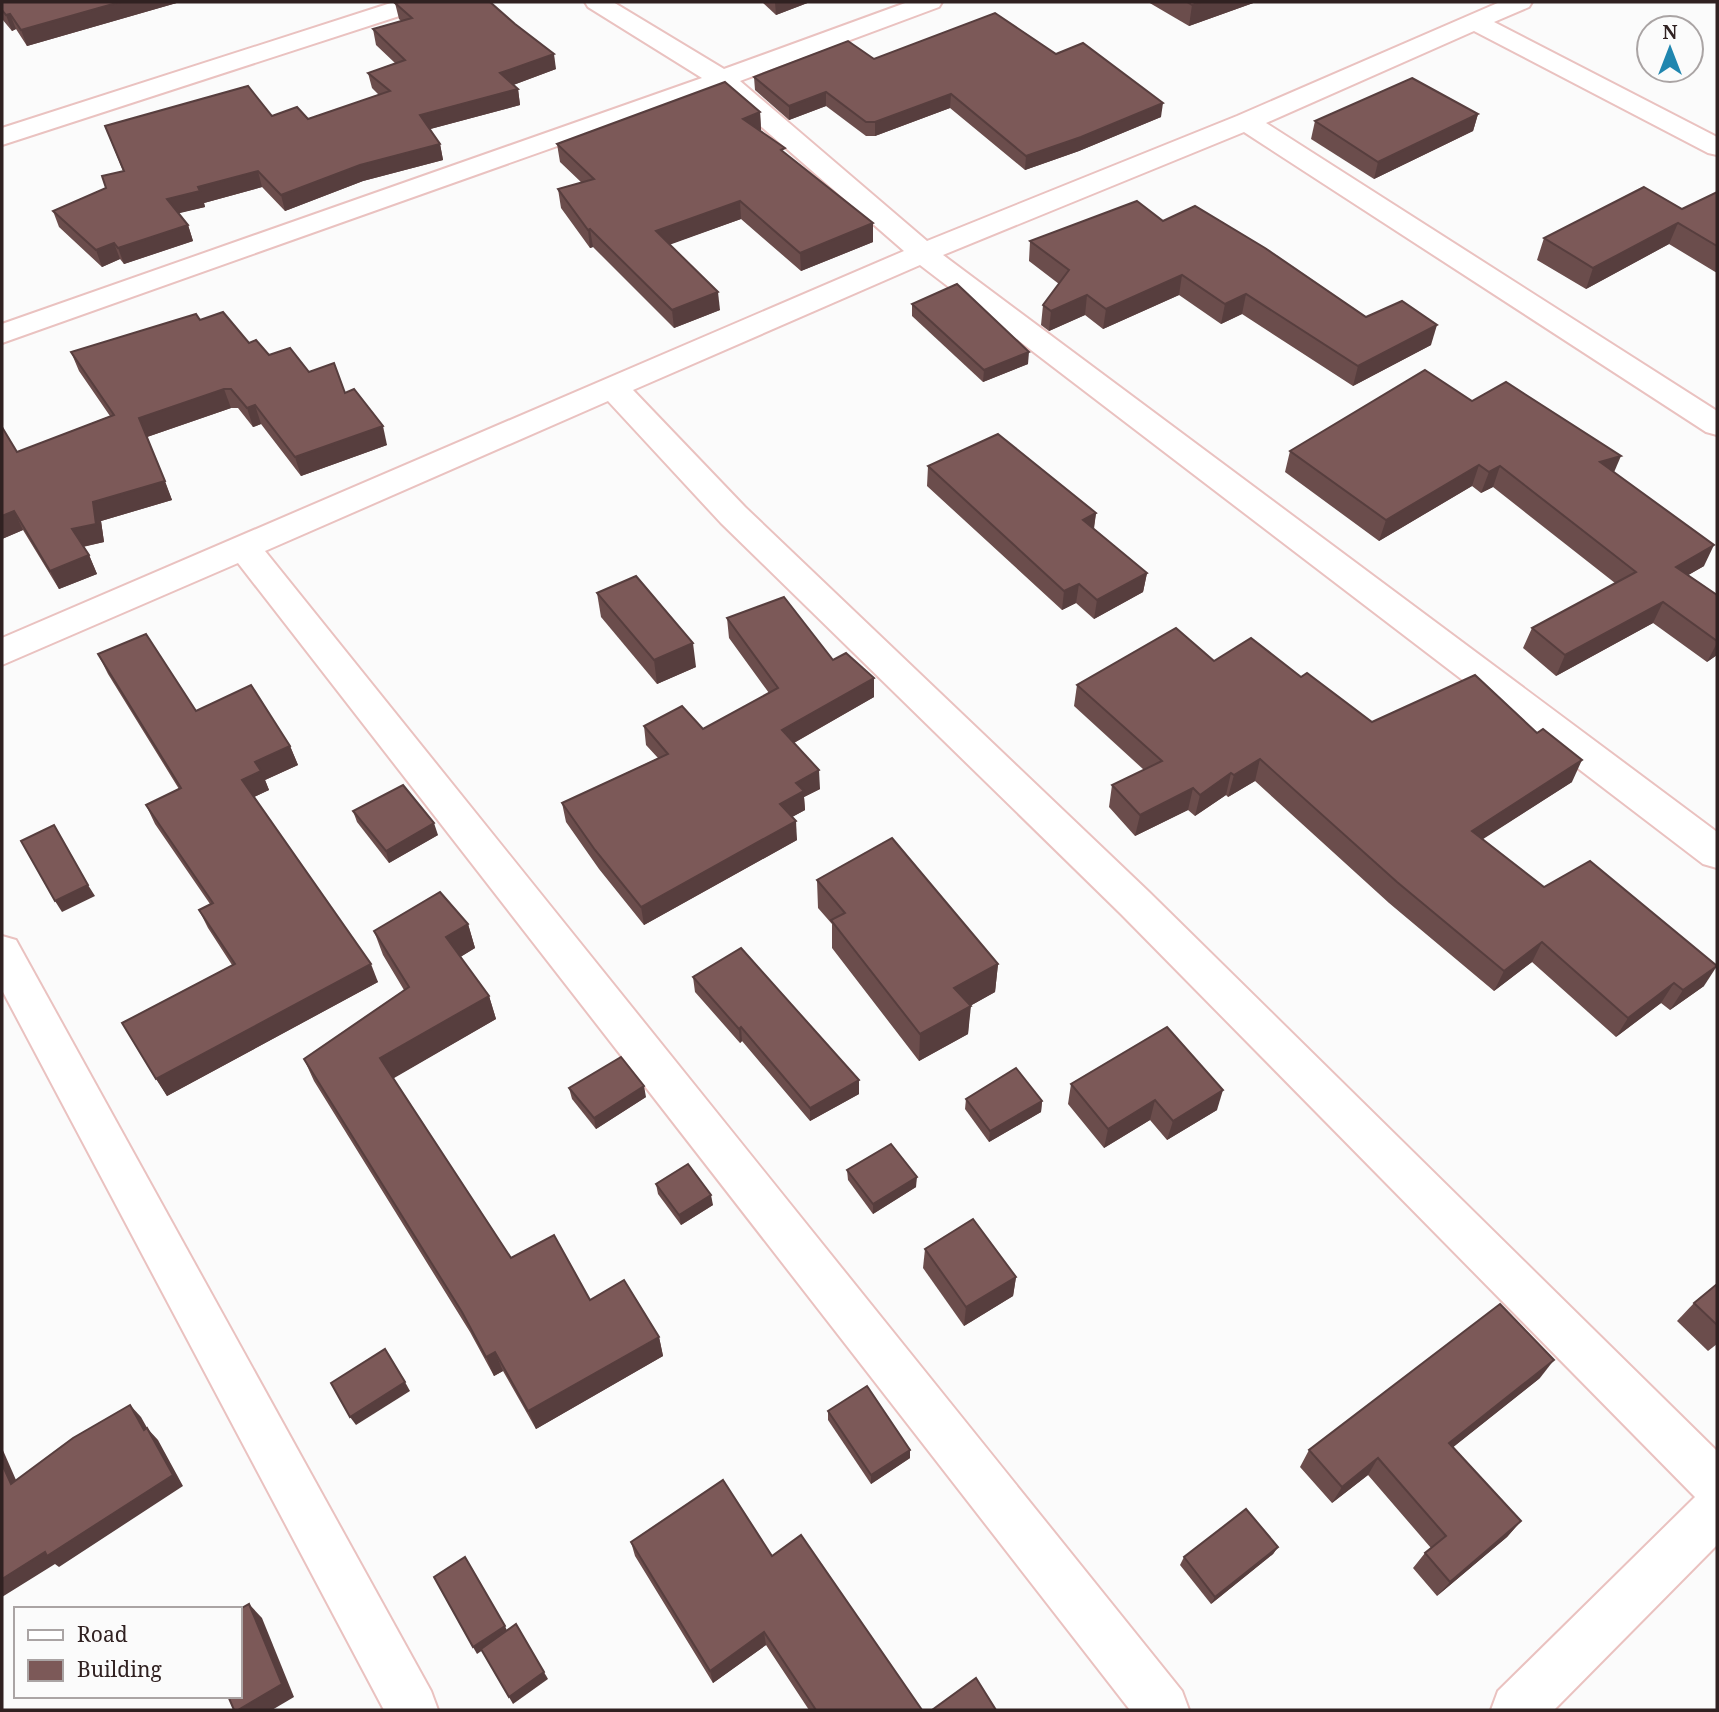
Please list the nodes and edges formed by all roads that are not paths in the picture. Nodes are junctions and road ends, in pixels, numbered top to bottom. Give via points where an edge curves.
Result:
1 (418, 2) edge
2 (597, 2) edge
3 (930, 2) edge
4 (1520, 2) edge
5 (1475, 22) junction
6 (722, 79) junction
7 (1246, 122) junction
8 (2, 137) edge
9 (1717, 147) edge
10 (923, 253) junction
11 (2, 334) edge
12 (612, 387) junction
13 (1717, 425) edge
14 (244, 548) junction
15 (2, 652) edge
16 (1717, 853) edge
17 (2, 952) edge
18 (1717, 1485) edge
19 (1717, 1510) edge
20 (412, 1710) edge
21 (1163, 1710) edge
22 (1517, 1710) edge

1 - 8 street
2 - 6 street
3 - 6 street
4 - 5 street
5 - 7 street
5 - 9 street
6 - 10 street
6 - 11 street
7 - 10 street
7 - 13 street
10 - 12 street
10 - 16 street
12 - 14 street
12 - 18 street via 733,515 1135,903
14 - 15 street
14 - 21 street
17 - 20 street
19 - 22 street

